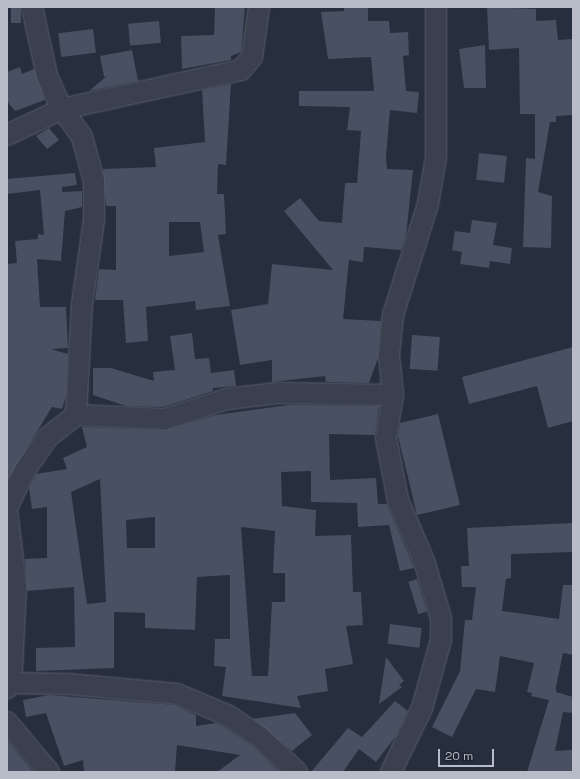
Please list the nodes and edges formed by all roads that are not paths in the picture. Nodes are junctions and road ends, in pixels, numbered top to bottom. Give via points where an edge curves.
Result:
1 (32, 7) edge
2 (259, 7) edge
3 (436, 7) edge
4 (62, 110) junction
5 (7, 134) edge
6 (393, 395) junction
7 (76, 415) junction
8 (7, 509) edge
9 (8, 686) edge
10 (7, 722) edge
11 (49, 772) edge
12 (297, 772) edge
13 (391, 772) edge

1 - 4 street via 47,76
2 - 4 street via 252,57 241,70
3 - 6 street via 436,157 428,204 393,315 389,355
4 - 5 street
4 - 7 street via 82,137 94,181 94,220 82,304
6 - 7 street via 278,393 227,399 164,419
6 - 13 street via 386,438 398,500 424,561 441,618 433,675 405,749
7 - 8 street via 48,437 25,470
8 - 9 street via 16,586
9 - 12 street via 68,684 177,694 229,716 260,737
10 - 11 street

